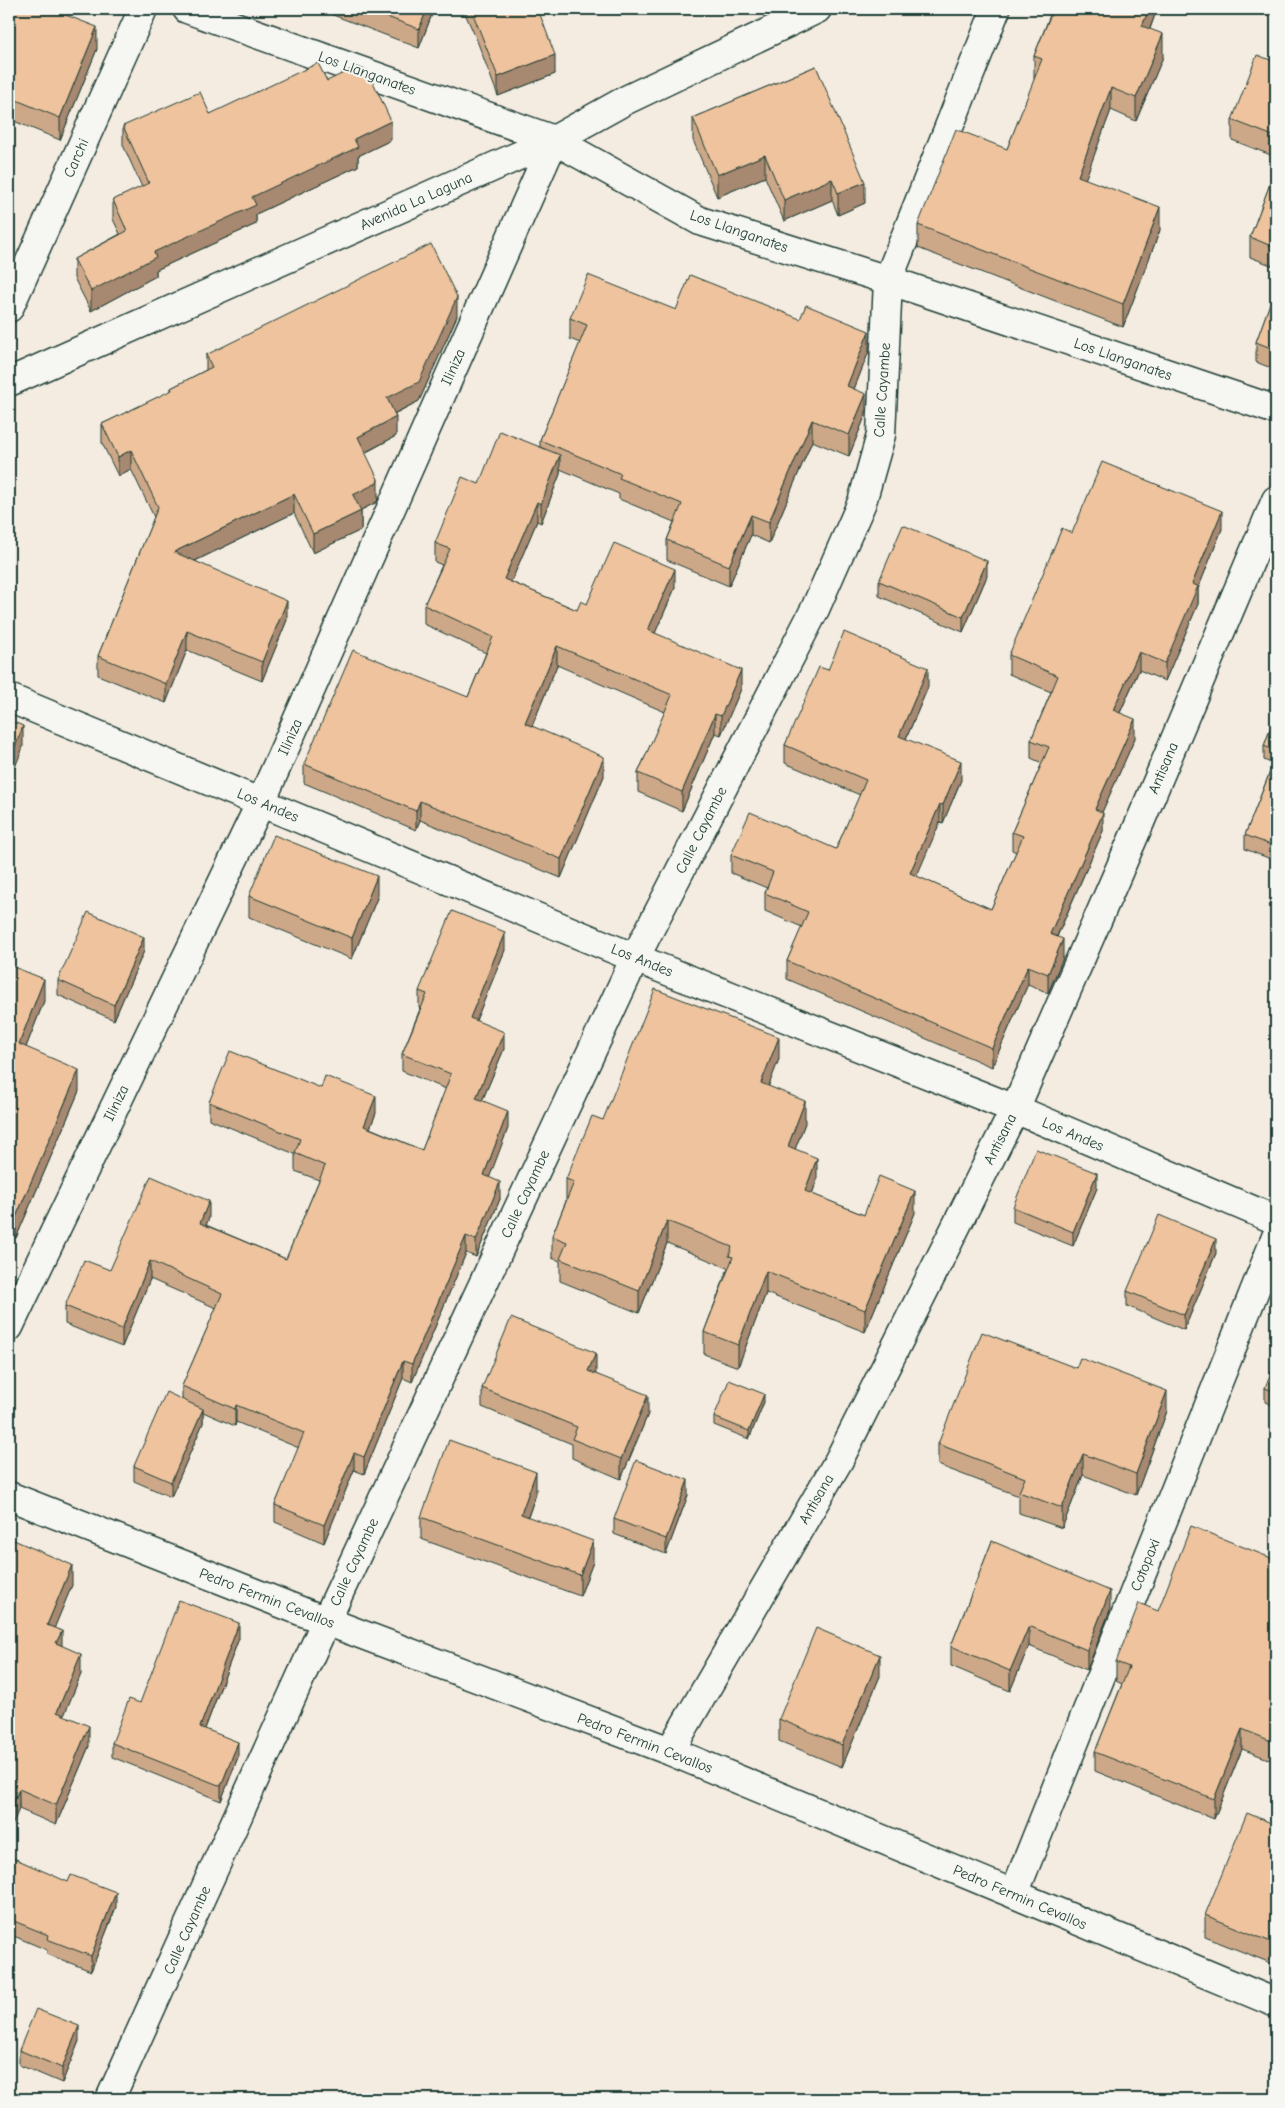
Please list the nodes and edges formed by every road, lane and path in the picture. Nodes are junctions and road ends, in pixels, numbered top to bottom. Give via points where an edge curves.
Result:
1 (143, 9) edge
2 (187, 9) edge
3 (817, 9) edge
4 (996, 9) edge
5 (554, 140) junction
6 (888, 280) junction
7 (9, 308) edge
8 (9, 382) edge
9 (1276, 410) edge
10 (1276, 500) edge
11 (9, 698) edge
12 (261, 802) junction
13 (635, 958) junction
14 (1015, 1109) junction
15 (1276, 1220) edge
16 (1276, 1237) edge
17 (9, 1327) edge
18 (9, 1496) edge
19 (326, 1621) junction
20 (670, 1751) junction
21 (1014, 1894) junction
22 (1276, 2003) edge
23 (110, 2099) edge

1 - 7 street, Carchi
2 - 5 street, Los Llanganates
3 - 5 street, Avenida La Laguna via 626,100
4 - 6 street, Calle Cayambe
5 - 6 street, Los Llanganates via 700,221
5 - 8 street, Avenida La Laguna
5 - 12 street, Iliniza
6 - 9 street, Los Llanganates
6 - 13 street, Calle Cayambe via 881,434 862,502 815,609
10 - 14 street, Antisana
11 - 12 street, Los Andes
12 - 13 street, Los Andes
12 - 17 street, Iliniza
13 - 14 street, Los Andes
13 - 19 street, Calle Cayambe
14 - 15 street, Los Andes
14 - 20 street, Antisana via 839,1460
16 - 21 street, Cotopaxi
18 - 19 street, Pedro Fermin Cevallos
19 - 20 street, Pedro Fermin Cevallos
19 - 23 street, Calle Cayambe
20 - 21 street, Pedro Fermin Cevallos
21 - 22 street, Pedro Fermin Cevallos

